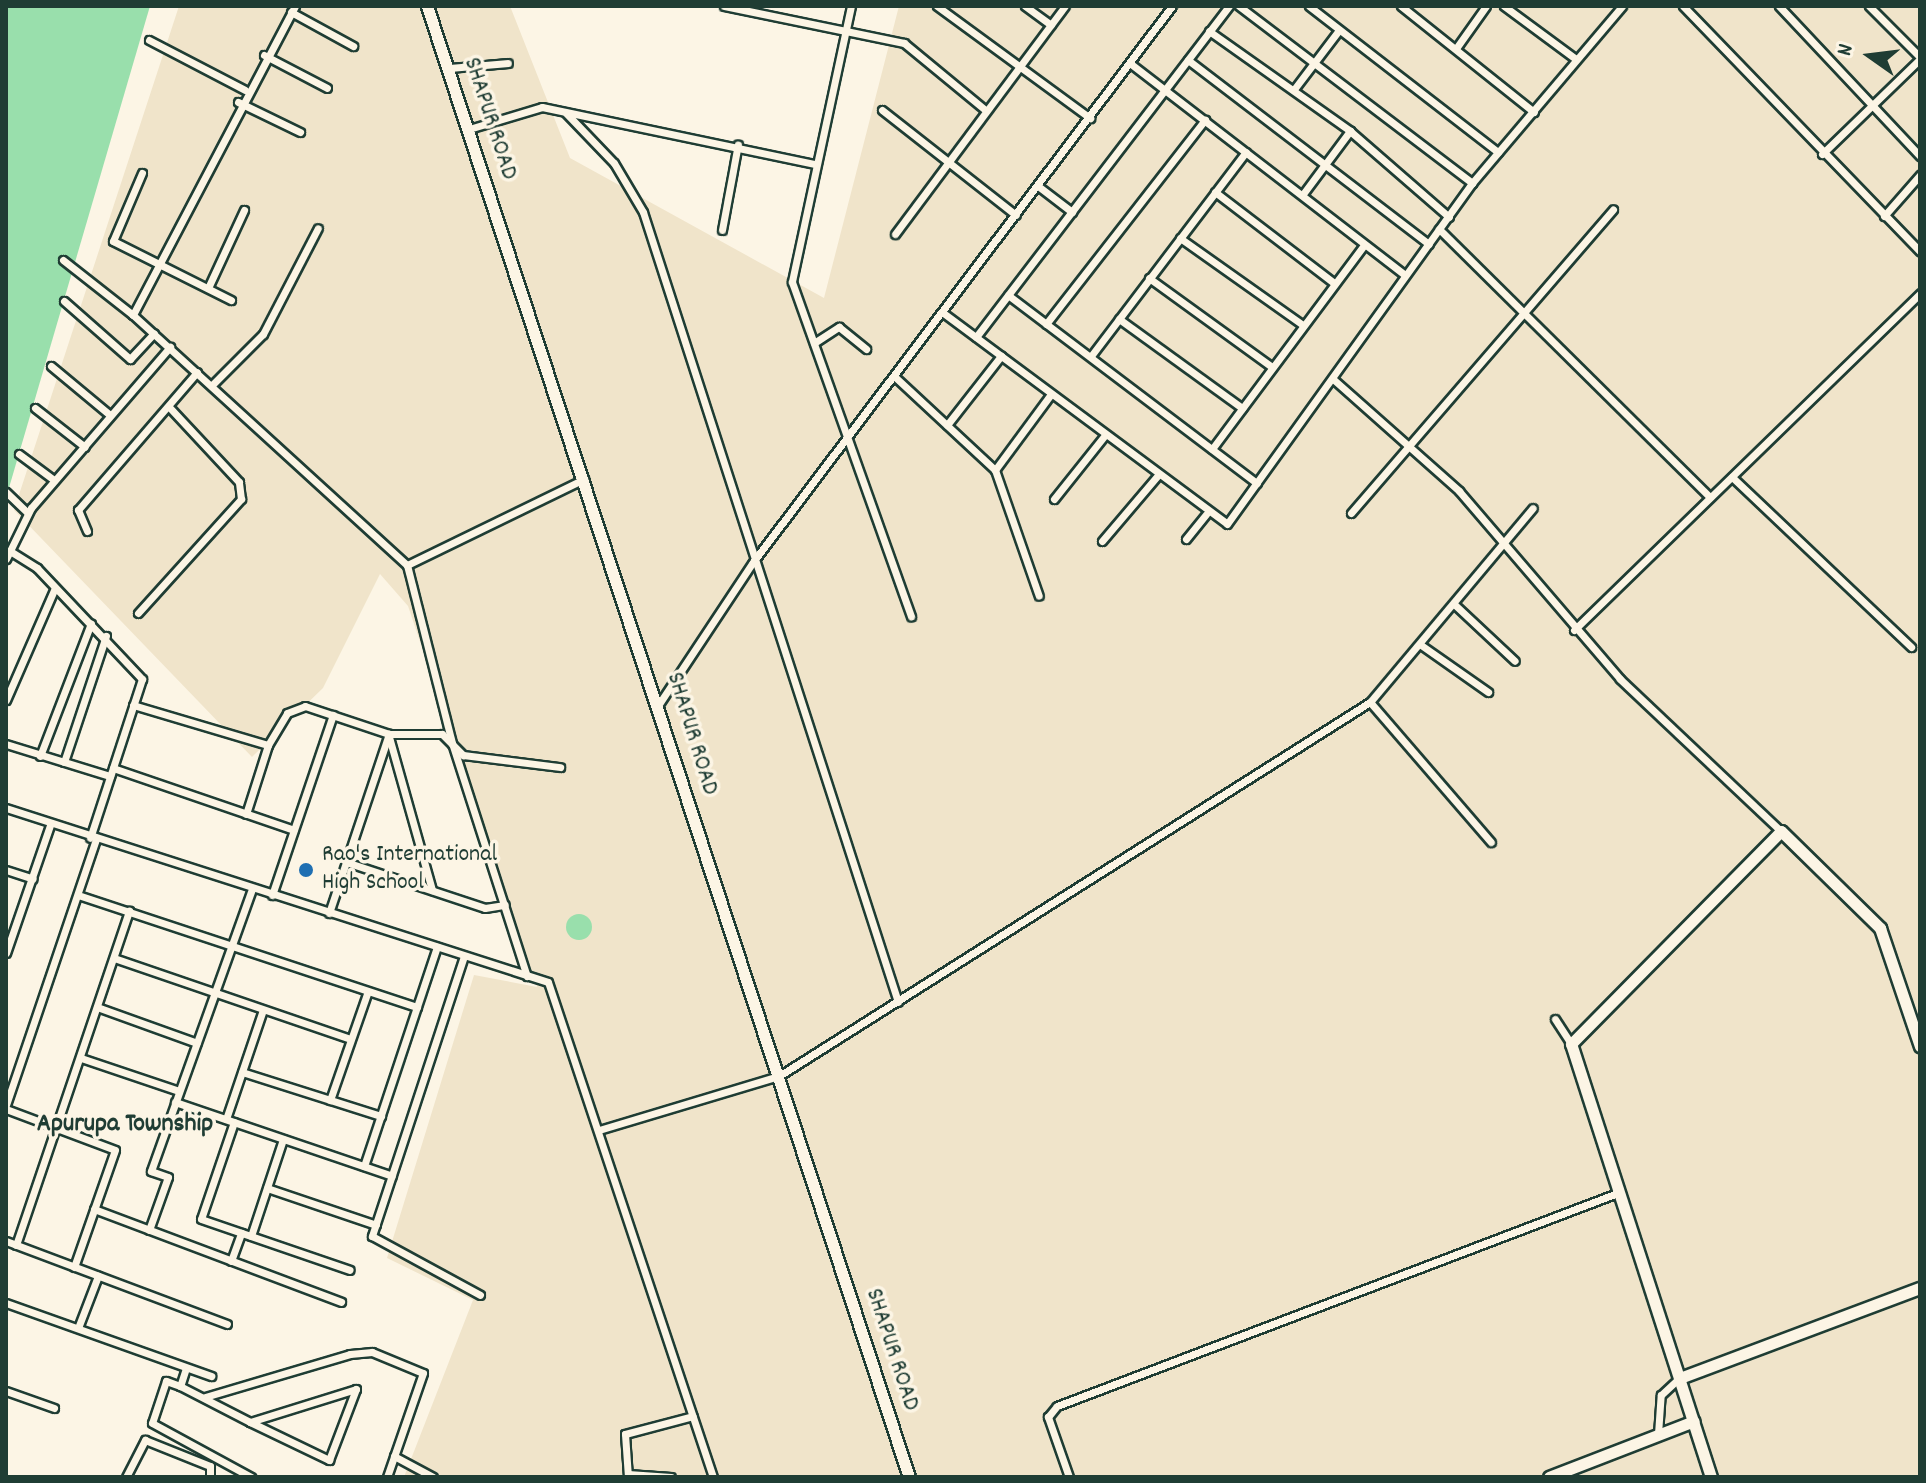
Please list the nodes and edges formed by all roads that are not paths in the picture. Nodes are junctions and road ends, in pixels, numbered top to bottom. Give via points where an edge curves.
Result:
1 (427, 6) edge
2 (724, 6) edge
3 (851, 6) edge
4 (937, 6) edge
5 (1025, 6) edge
6 (1065, 6) edge
7 (1172, 6) edge
8 (1229, 6) edge
9 (1239, 6) edge
10 (1309, 6) edge
11 (1401, 6) edge
12 (1486, 6) edge
13 (1504, 6) edge
14 (1609, 6) edge
15 (1779, 6) edge
16 (293, 8) edge
17 (1688, 8) edge
18 (1874, 8) edge
19 (1619, 9) edge
20 (1051, 25) junction
21 (1339, 30) junction
22 (846, 31) junction
23 (1209, 31) junction
24 (149, 40) dead end
25 (353, 46) dead end
26 (1457, 47) junction
27 (264, 55) junction
28 (1920, 58) edge
29 (1576, 59) junction
30 (1188, 60) junction
31 (508, 63) dead end
32 (1314, 63) junction
33 (1131, 64) junction
34 (1017, 67) junction
35 (450, 68) junction
36 (327, 88) dead end
37 (1295, 88) junction
38 (245, 90) junction
39 (1165, 90) junction
40 (238, 102) junction
41 (1870, 105) junction
42 (984, 109) junction
43 (882, 110) dead end
44 (1534, 112) junction
45 (566, 113) junction
46 (1090, 118) junction
47 (1205, 120) junction
48 (469, 129) junction
49 (1350, 131) junction
50 (300, 132) dead end
51 (738, 144) junction
52 (1246, 152) junction
53 (1498, 152) junction
54 (1822, 154) junction
55 (1920, 156) edge
56 (947, 160) junction
57 (1327, 162) junction
58 (815, 164) junction
59 (142, 173) dead end
60 (1920, 175) edge
61 (1472, 183) junction
62 (1038, 186) junction
63 (1215, 192) junction
64 (1303, 194) junction
65 (1613, 209) dead end
66 (244, 210) dead end
67 (1072, 212) junction
68 (1016, 215) junction
69 (1884, 216) junction
70 (1449, 217) junction
71 (318, 228) dead end
72 (1439, 229) junction
73 (722, 230) dead end
74 (895, 234) dead end
75 (1180, 238) junction
76 (1429, 244) junction
77 (1364, 245) junction
78 (1920, 251) edge
79 (63, 260) dead end
80 (159, 264) junction
81 (1405, 275) junction
82 (1149, 278) junction
83 (1334, 283) junction
84 (208, 288) junction
85 (1920, 293) edge
86 (1008, 295) junction
87 (231, 300) dead end
88 (64, 301) dead end
89 (942, 312) junction
90 (1525, 312) junction
91 (133, 315) junction
92 (1119, 319) junction
93 (1046, 324) junction
94 (1303, 325) junction
95 (154, 333) junction
96 (976, 337) junction
97 (814, 343) junction
98 (170, 347) junction
99 (866, 349) dead end
100 (1001, 356) junction
101 (1091, 356) junction
102 (51, 366) dead end
103 (1272, 367) junction
104 (197, 372) junction
105 (894, 376) junction
106 (1333, 379) junction
107 (212, 385) junction
108 (1051, 394) junction
109 (169, 407) junction
110 (35, 408) dead end
111 (1242, 408) junction
112 (110, 415) junction
113 (947, 425) junction
114 (1105, 435) junction
115 (847, 437) junction
116 (85, 447) junction
117 (1411, 448) junction
118 (1212, 449) junction
119 (19, 454) dead end
120 (995, 470) junction
121 (1158, 475) junction
122 (1732, 477) junction
123 (584, 479) junction
124 (54, 480) junction
125 (1257, 483) junction
126 (6, 492) edge
127 (1710, 497) junction
128 (1054, 499) dead end
129 (1533, 508) dead end
130 (28, 513) junction
131 (1351, 513) dead end
132 (1206, 514) junction
133 (87, 531) dead end
134 (1186, 539) dead end
135 (1102, 541) dead end
136 (1501, 546) junction
137 (8, 555) edge
138 (753, 562) junction
139 (407, 565) junction
140 (55, 588) junction
141 (1039, 596) dead end
142 (1454, 604) junction
143 (138, 613) dead end
144 (911, 616) dead end
145 (91, 623) junction
146 (1574, 630) junction
147 (106, 636) junction
148 (1421, 645) junction
149 (1911, 647) dead end
150 (1515, 661) dead end
151 (1488, 692) dead end
152 (6, 700) edge
153 (1370, 702) junction
154 (133, 705) junction
155 (657, 707) junction
156 (333, 715) junction
157 (389, 734) junction
158 (452, 743) junction
159 (6, 744) edge
160 (268, 745) junction
161 (40, 756) junction
162 (64, 762) junction
163 (560, 767) dead end
164 (111, 772) junction
165 (6, 808) edge
166 (246, 814) junction
167 (50, 825) junction
168 (294, 830) junction
169 (1781, 831) junction
170 (93, 839) junction
171 (1491, 842) dead end
172 (346, 862) junction
173 (6, 870) edge
174 (33, 879) junction
175 (252, 889) junction
176 (432, 890) junction
177 (272, 895) junction
178 (81, 896) junction
179 (505, 905) junction
180 (129, 911) junction
181 (329, 913) junction
182 (6, 925) edge
183 (15, 928) junction
184 (231, 946) junction
185 (437, 947) junction
186 (6, 953) edge
187 (464, 956) junction
188 (114, 958) junction
189 (527, 976) junction
190 (368, 991) junction
191 (214, 994) junction
192 (898, 1002) junction
193 (97, 1007) junction
194 (417, 1007) junction
195 (263, 1010) junction
196 (1555, 1019) dead end
197 (351, 1039) junction
198 (197, 1043) junction
199 (1571, 1044) junction
200 (1920, 1046) edge
201 (81, 1058) junction
202 (242, 1072) junction
203 (779, 1076) junction
204 (179, 1091) junction
205 (330, 1100) junction
206 (175, 1102) junction
207 (6, 1107) edge
208 (381, 1116) junction
209 (230, 1121) junction
210 (60, 1129) junction
211 (599, 1130) junction
212 (283, 1139) junction
213 (364, 1166) junction
214 (392, 1176) junction
215 (267, 1188) junction
216 (1622, 1191) junction
217 (94, 1209) junction
218 (376, 1225) junction
219 (149, 1230) junction
220 (241, 1233) junction
221 (251, 1236) junction
222 (6, 1241) edge
223 (16, 1245) junction
224 (231, 1261) junction
225 (74, 1267) junction
226 (350, 1270) dead end
227 (98, 1276) junction
228 (1920, 1288) edge
229 (480, 1295) dead end
230 (341, 1302) dead end
231 (6, 1303) edge
232 (227, 1324) dead end
233 (78, 1328) junction
234 (172, 1363) junction
235 (186, 1368) junction
236 (211, 1376) dead end
237 (1680, 1378) junction
238 (166, 1381) junction
239 (180, 1386) junction
240 (6, 1391) edge
241 (205, 1397) junction
242 (54, 1408) dead end
243 (693, 1416) junction
244 (1694, 1421) junction
245 (250, 1422) junction
246 (1658, 1434) junction
247 (394, 1456) junction
248 (628, 1476) edge
249 (126, 1477) edge
250 (210, 1477) edge
251 (251, 1477) edge
252 (387, 1477) edge
253 (433, 1477) edge
254 (671, 1477) edge
255 (713, 1477) edge
256 (909, 1477) edge
257 (1069, 1477) edge
258 (1549, 1477) edge
259 (1711, 1477) edge

1 - 35 street, SHAPUR ROAD
2 - 22 street
3 - 22 street
4 - 34 street
5 - 20 street
6 - 20 street
7 - 33 street
8 - 23 street
9 - 32 street
10 - 21 street
11 - 26 street
12 - 26 street
13 - 29 street
14 - 19 street
15 - 41 street
16 - 25 street
16 - 27 street
17 - 54 street
18 - 28 street
19 - 29 street
20 - 34 street
21 - 32 street
21 - 53 street
22 - 42 street via 904,43
22 - 58 street
23 - 30 street
23 - 37 street
24 - 38 street
26 - 44 street
27 - 36 street
27 - 38 street
28 - 41 street
29 - 44 street
30 - 39 street
30 - 57 street
31 - 35 street
32 - 37 street
32 - 61 street
33 - 39 street
33 - 46 street
34 - 42 street
34 - 46 street
35 - 48 street, SHAPUR ROAD
37 - 49 street
38 - 40 street
39 - 47 street
39 - 67 street
40 - 50 street
40 - 80 street
41 - 54 street
41 - 55 street
42 - 56 street
43 - 56 street
44 - 53 street
45 - 48 street via 542,107
45 - 51 street
45 - 138 street via 614,163 643,212
46 - 62 street
47 - 52 street
47 - 93 street
48 - 123 street, SHAPUR ROAD
49 - 57 street
49 - 70 street
51 - 58 street
51 - 73 street
52 - 63 street
52 - 64 street
53 - 61 street
54 - 69 street
56 - 68 street
56 - 74 street
57 - 64 street
57 - 76 street
58 - 97 street via 792,282
59 - 80 street via 113,241
60 - 69 street
61 - 70 street
62 - 67 street
62 - 68 street
63 - 75 street
63 - 83 street
64 - 77 street
65 - 90 street
66 - 84 street
67 - 86 street
68 - 89 street
69 - 78 street
70 - 72 street
71 - 107 street via 263,334
72 - 76 street
72 - 90 street
75 - 82 street
75 - 94 street
76 - 81 street
77 - 81 street
77 - 83 street
79 - 91 street
80 - 84 street
80 - 91 street
81 - 106 street
82 - 92 street
82 - 103 street
83 - 94 street
84 - 87 street
85 - 122 street
86 - 93 street
86 - 96 street
88 - 95 street via 130,359
89 - 96 street
89 - 105 street
90 - 117 street
90 - 127 street
91 - 95 street
92 - 101 street
92 - 111 street
93 - 101 street
94 - 103 street
95 - 98 street
96 - 100 street
97 - 99 street via 839,327
97 - 115 street
98 - 104 street
98 - 112 street
100 - 108 street
100 - 113 street
101 - 118 street
102 - 112 street
103 - 111 street
104 - 107 street
104 - 109 street
105 - 113 street
105 - 115 street
106 - 117 street
106 - 125 street
107 - 139 street
108 - 114 street
108 - 120 street
109 - 133 street via 78,510
109 - 143 street via 239,482 241,499
110 - 116 street
111 - 118 street
112 - 116 street
113 - 120 street
114 - 121 street
114 - 128 street
115 - 138 street
115 - 144 street
116 - 124 street
117 - 131 street
117 - 136 street
118 - 125 street
119 - 124 street
120 - 141 street
121 - 132 street
121 - 135 street
122 - 127 street
122 - 149 street
123 - 139 street
123 - 155 street, SHAPUR ROAD
124 - 130 street
125 - 132 street via 1231,521
126 - 130 street
127 - 146 street
129 - 136 street
130 - 137 street
132 - 134 street
136 - 142 street
136 - 146 street
137 - 140 street
138 - 155 street
138 - 192 street
139 - 158 street
140 - 145 street
140 - 152 street
142 - 148 street
142 - 150 street
145 - 147 street
145 - 161 street
146 - 169 street
147 - 154 street via 142,679
147 - 162 street
148 - 151 street
148 - 153 street
153 - 171 street
153 - 192 street
154 - 160 street
154 - 164 street
155 - 203 street, SHAPUR ROAD
156 - 157 street
156 - 160 street via 305,706 287,713
156 - 168 street
157 - 158 street via 442,734
157 - 172 street
157 - 176 street
158 - 163 street via 463,755
158 - 179 street
159 - 161 street
160 - 166 street
161 - 162 street
162 - 164 street
164 - 166 street
164 - 170 street
165 - 167 street
166 - 168 street
167 - 170 street
167 - 174 street
168 - 177 street
169 - 199 street
169 - 200 street via 1880,928
170 - 175 street
170 - 178 street
172 - 176 street
172 - 181 street
173 - 174 street
174 - 183 street
175 - 177 street
175 - 184 street
176 - 179 street via 485,908
177 - 181 street
178 - 180 street
178 - 207 street
179 - 189 street
180 - 184 street
180 - 188 street
181 - 185 street
182 - 183 street
183 - 186 street
184 - 190 street
184 - 191 street
185 - 187 street
185 - 194 street
187 - 189 street
187 - 214 street
188 - 191 street
188 - 193 street
189 - 211 street via 548,982
190 - 194 street
190 - 197 street
191 - 195 street
191 - 198 street
192 - 203 street
193 - 198 street
193 - 201 street
194 - 208 street
195 - 197 street
195 - 202 street
196 - 199 street
197 - 205 street
198 - 204 street
199 - 216 street
201 - 204 street
201 - 210 street
202 - 205 street
202 - 209 street
203 - 211 street
203 - 256 street, SHAPUR ROAD
204 - 206 street
205 - 208 street
206 - 209 street
206 - 219 street via 151,1171 168,1177
207 - 210 street
208 - 213 street
209 - 212 street
209 - 220 street via 201,1219
210 - 217 street via 115,1150
210 - 223 street
211 - 243 street
212 - 213 street
212 - 215 street
213 - 214 street
214 - 218 street
215 - 218 street
215 - 221 street
216 - 237 street
216 - 257 street via 1057,1406 1050,1425
217 - 219 street
217 - 225 street
218 - 229 street via 372,1236
219 - 224 street
220 - 221 street
220 - 224 street
221 - 226 street
222 - 223 street
223 - 225 street
224 - 230 street
225 - 227 street
227 - 232 street
227 - 233 street
228 - 237 street
231 - 233 street
233 - 234 street
234 - 235 street
234 - 238 street
235 - 236 street
235 - 239 street
237 - 244 street
237 - 246 street via 1661,1395
238 - 239 street
238 - 251 street via 152,1423
239 - 241 street
240 - 242 street
241 - 245 street
241 - 247 street via 372,1352 425,1375
243 - 248 street via 625,1434
243 - 255 street
244 - 246 street
244 - 259 street
245 - 245 street via 329,1460 356,1389 265,1417
246 - 258 street
247 - 252 street
247 - 253 street
248 - 254 street
249 - 250 street via 145,1440 210,1466

